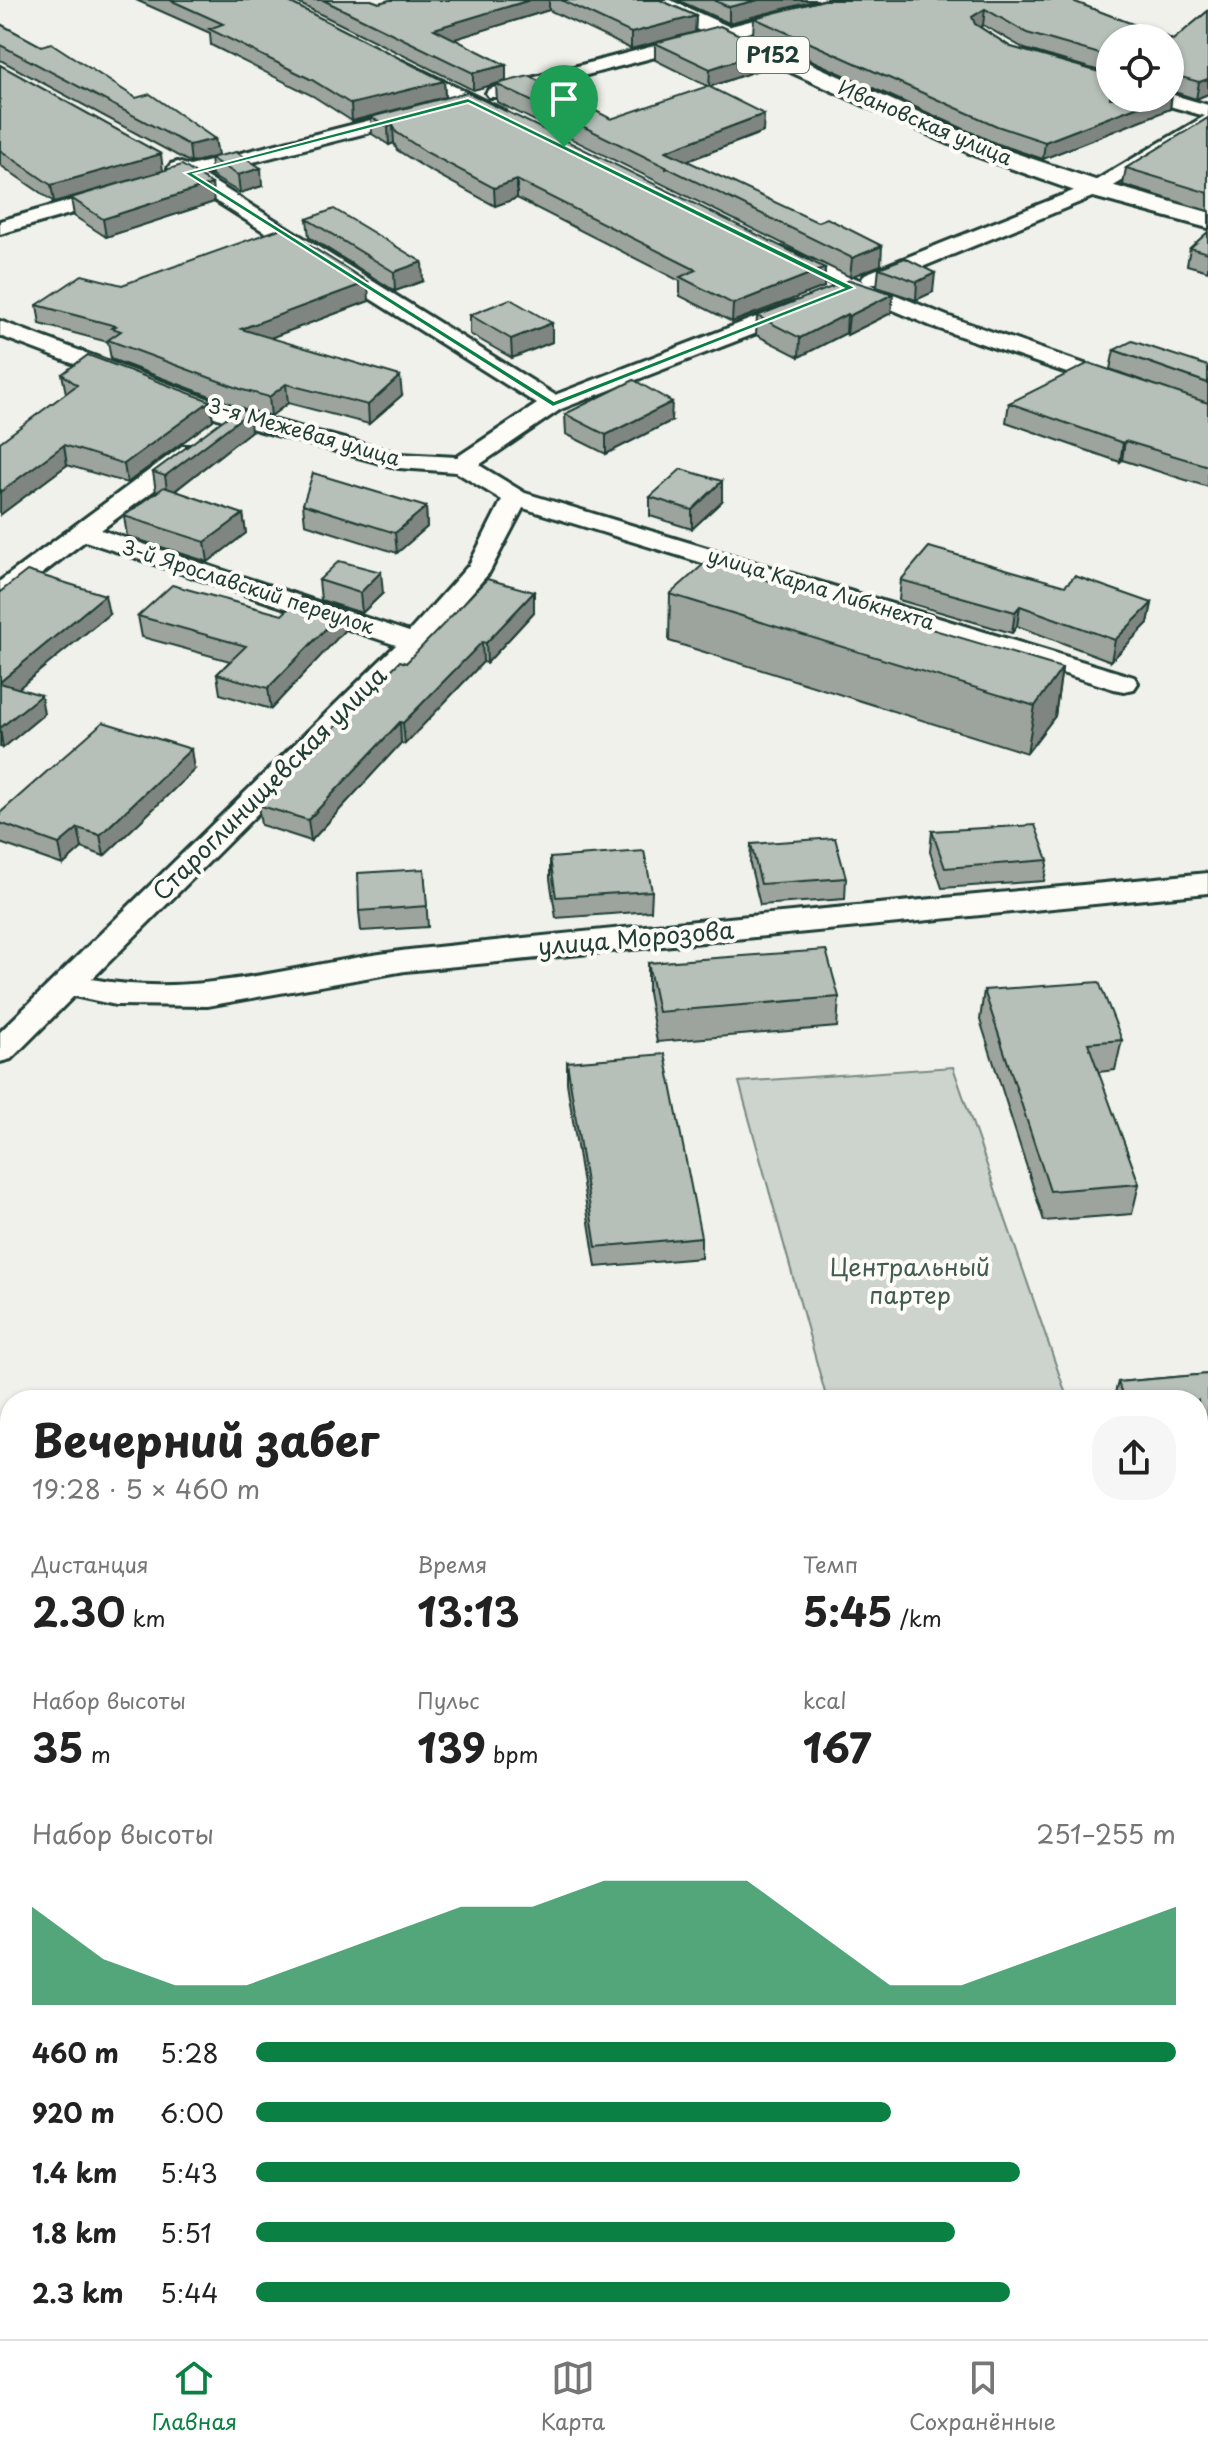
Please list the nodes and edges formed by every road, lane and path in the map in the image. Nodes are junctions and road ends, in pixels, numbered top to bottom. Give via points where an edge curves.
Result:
1 (651, 0) edge
2 (851, 0) edge
3 (721, 32) junction
4 (384, 57) edge
5 (468, 101) junction
6 (1184, 104) edge
7 (1208, 111) edge
8 (511, 121) edge
9 (1208, 121) edge
10 (161, 159) dead end
11 (188, 173) junction
12 (1095, 189) junction
13 (1208, 220) edge
14 (0, 228) edge
15 (766, 246) edge
16 (850, 288) junction
17 (0, 328) edge
18 (553, 404) junction
19 (1208, 415) edge
20 (236, 417) junction
21 (462, 465) junction
22 (516, 498) junction
23 (82, 532) junction
24 (0, 593) edge
25 (414, 642) junction
26 (1124, 683) dead end
27 (1208, 883) edge
28 (67, 984) junction
29 (0, 1051) edge

1 - 3 main road, Ивановская улица / Р152
2 - 3 street
3 - 5 street
3 - 12 main road, Ивановская улица / Р152 via 985,151
4 - 5 street
5 - 8 street
5 - 11 street
6 - 7 street
9 - 12 street
10 - 11 street
11 - 14 street
11 - 18 street
12 - 13 main road, Ивановская улица / Р152
12 - 16 street
15 - 16 street
16 - 18 street
16 - 19 street
17 - 20 street, 3-я Межевая улица
18 - 21 street
20 - 21 street, 3-я Межевая улица via 399,461
20 - 23 street
21 - 22 street, 3-я Межевая улица
22 - 25 street, Староглинищевская улица via 480,568
22 - 26 street, улица Карла Либкнехта
23 - 24 street
23 - 25 street, 3-й Ярославский переулок
25 - 28 street, Староглинищевская улица
27 - 28 street, улица Морозова via 405,961 207,995 116,994
28 - 29 street, Староглинищевская улица

